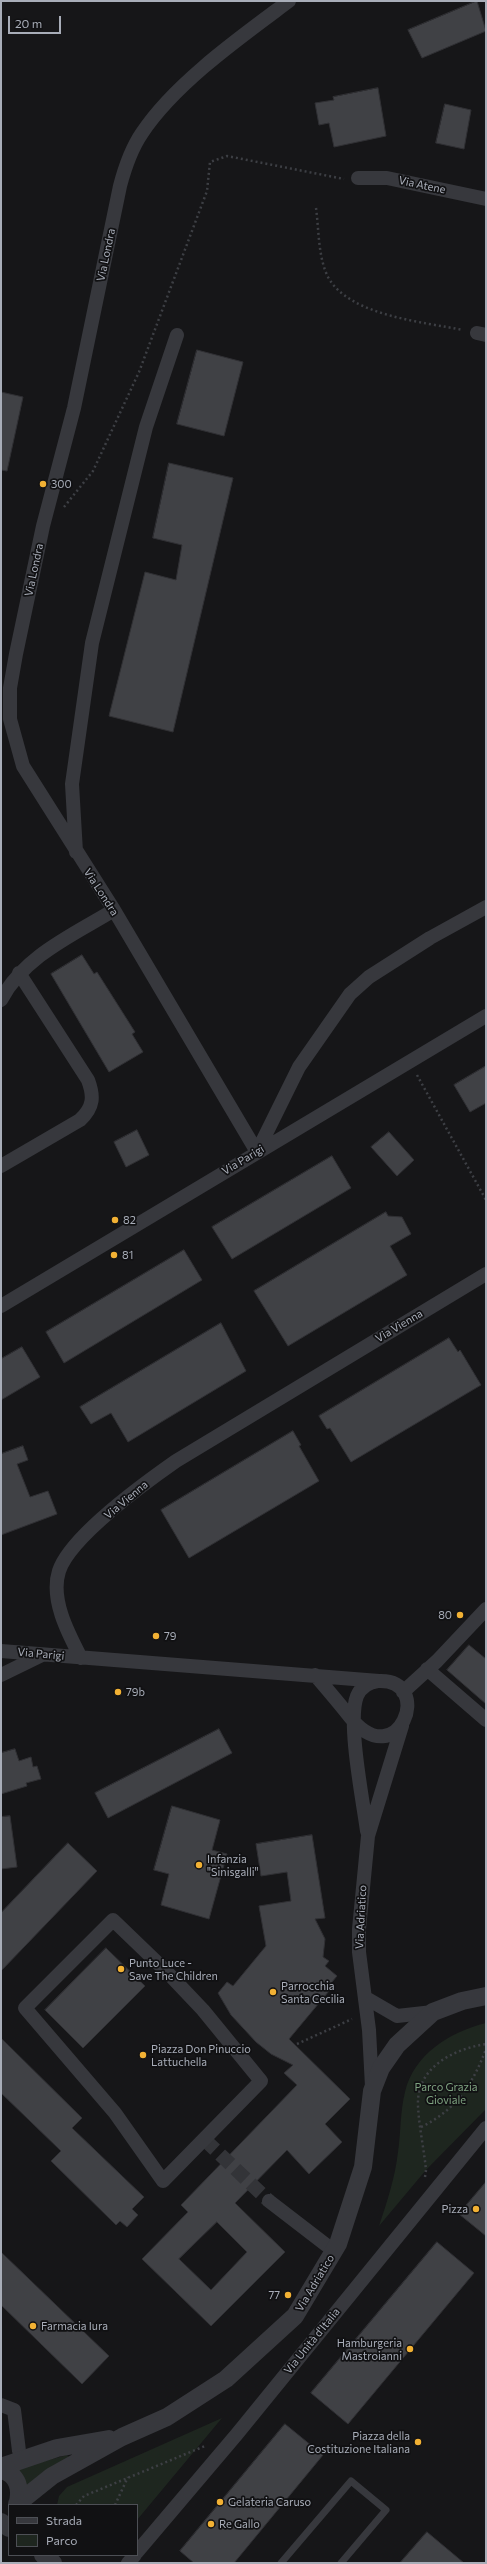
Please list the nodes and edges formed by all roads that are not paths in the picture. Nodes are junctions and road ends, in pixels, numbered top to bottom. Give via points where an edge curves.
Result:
1 (290, 1) edge
2 (358, 178) road end
3 (486, 199) edge
4 (177, 335) dead end
5 (77, 854) junction
6 (486, 907) edge
7 (114, 910) junction
8 (19, 973) junction
9 (1, 1000) edge
10 (486, 1016) edge
11 (256, 1152) junction
12 (1, 1166) edge
13 (486, 1274) edge
14 (1, 1306) edge
15 (486, 1610) edge
16 (1, 1651) edge
17 (44, 1654) junction
18 (81, 1658) junction
19 (427, 1669) junction
20 (1, 1675) edge
21 (315, 1675) junction
22 (379, 1681) junction
23 (403, 1692) junction
24 (353, 1720) junction
25 (486, 1720) edge
26 (402, 1726) junction
27 (368, 1836) junction
28 (486, 1996) edge
29 (366, 1998) junction
30 (433, 2012) junction
31 (261, 2081) joint
32 (372, 2091) junction
33 (486, 2128) edge
34 (269, 2201) tunnel mouth
35 (334, 2251) junction
36 (1, 2405) edge
37 (122, 2437) junction
38 (57, 2448) junction
39 (19, 2451) junction
40 (1, 2453) edge
41 (1, 2466) edge
42 (1, 2470) edge
43 (19, 2504) edge
44 (22, 2504) edge
45 (138, 2551) edge
46 (44, 2556) edge
47 (53, 2563) edge
48 (281, 2563) edge
49 (341, 2563) edge

1 - 5 street, Via Londra via 244,34 153,117 127,161 120,186 74,408 43,526 10,688 10,719 23,766
2 - 3 street, Via Atene via 387,178
4 - 5 street via 146,427 92,643 72,784
5 - 7 street, Via Londra
6 - 11 street via 369,977 350,994 299,1067
7 - 8 street via 44,953
7 - 11 street, Via Londra
8 - 9 street
8 - 12 street via 88,1080 93,1094 88,1112 80,1120
10 - 11 street, Via Parigi
11 - 14 street, Via Parigi
13 - 18 street, Via Vienna via 176,1461 128,1496 96,1526 69,1552 59,1571 57,1596 62,1615
15 - 19 street
16 - 17 street, Via Parigi
17 - 18 street, Via Parigi
17 - 20 street
18 - 21 street
19 - 23 street
19 - 25 street
21 - 22 street
21 - 24 street
22 - 23 street via 393,1684
22 - 24 street, Via Adriatico via 370,1683 359,1691 353,1708
23 - 26 street, Via Adriatico via 408,1710
24 - 26 street via 367,1733 376,1735 386,1735
24 - 27 street, Via Adriatico
26 - 27 street, Via Adriatico
27 - 29 street, Via Adriatico via 359,1929 359,1952
28 - 30 street, Via Adriatico via 462,2001
29 - 30 street, Via Adriatico via 397,2016
29 - 32 street, Via Adriatico
30 - 32 street, Via Adriatico via 397,2045 381,2068
31 - 31 street via 203,2010 114,1920 25,2008 115,2113 163,2181
32 - 35 street, Via Adriatico via 363,2167
33 - 45 street, Via Unità d'Italia via 242,2428
34 - 35 street
35 - 37 street, Via Adriatico via 295,2316 226,2379 167,2417
36 - 39 street via 14,2410
37 - 38 street, Via Adriatico
37 - 44 street, Via Adriatico via 41,2484
38 - 39 street
38 - 41 street, Via Adriatico
39 - 40 street
42 - 43 street via 10,2474 18,2484
46 - 47 street
48 - 49 lane via 351,2481 386,2510

